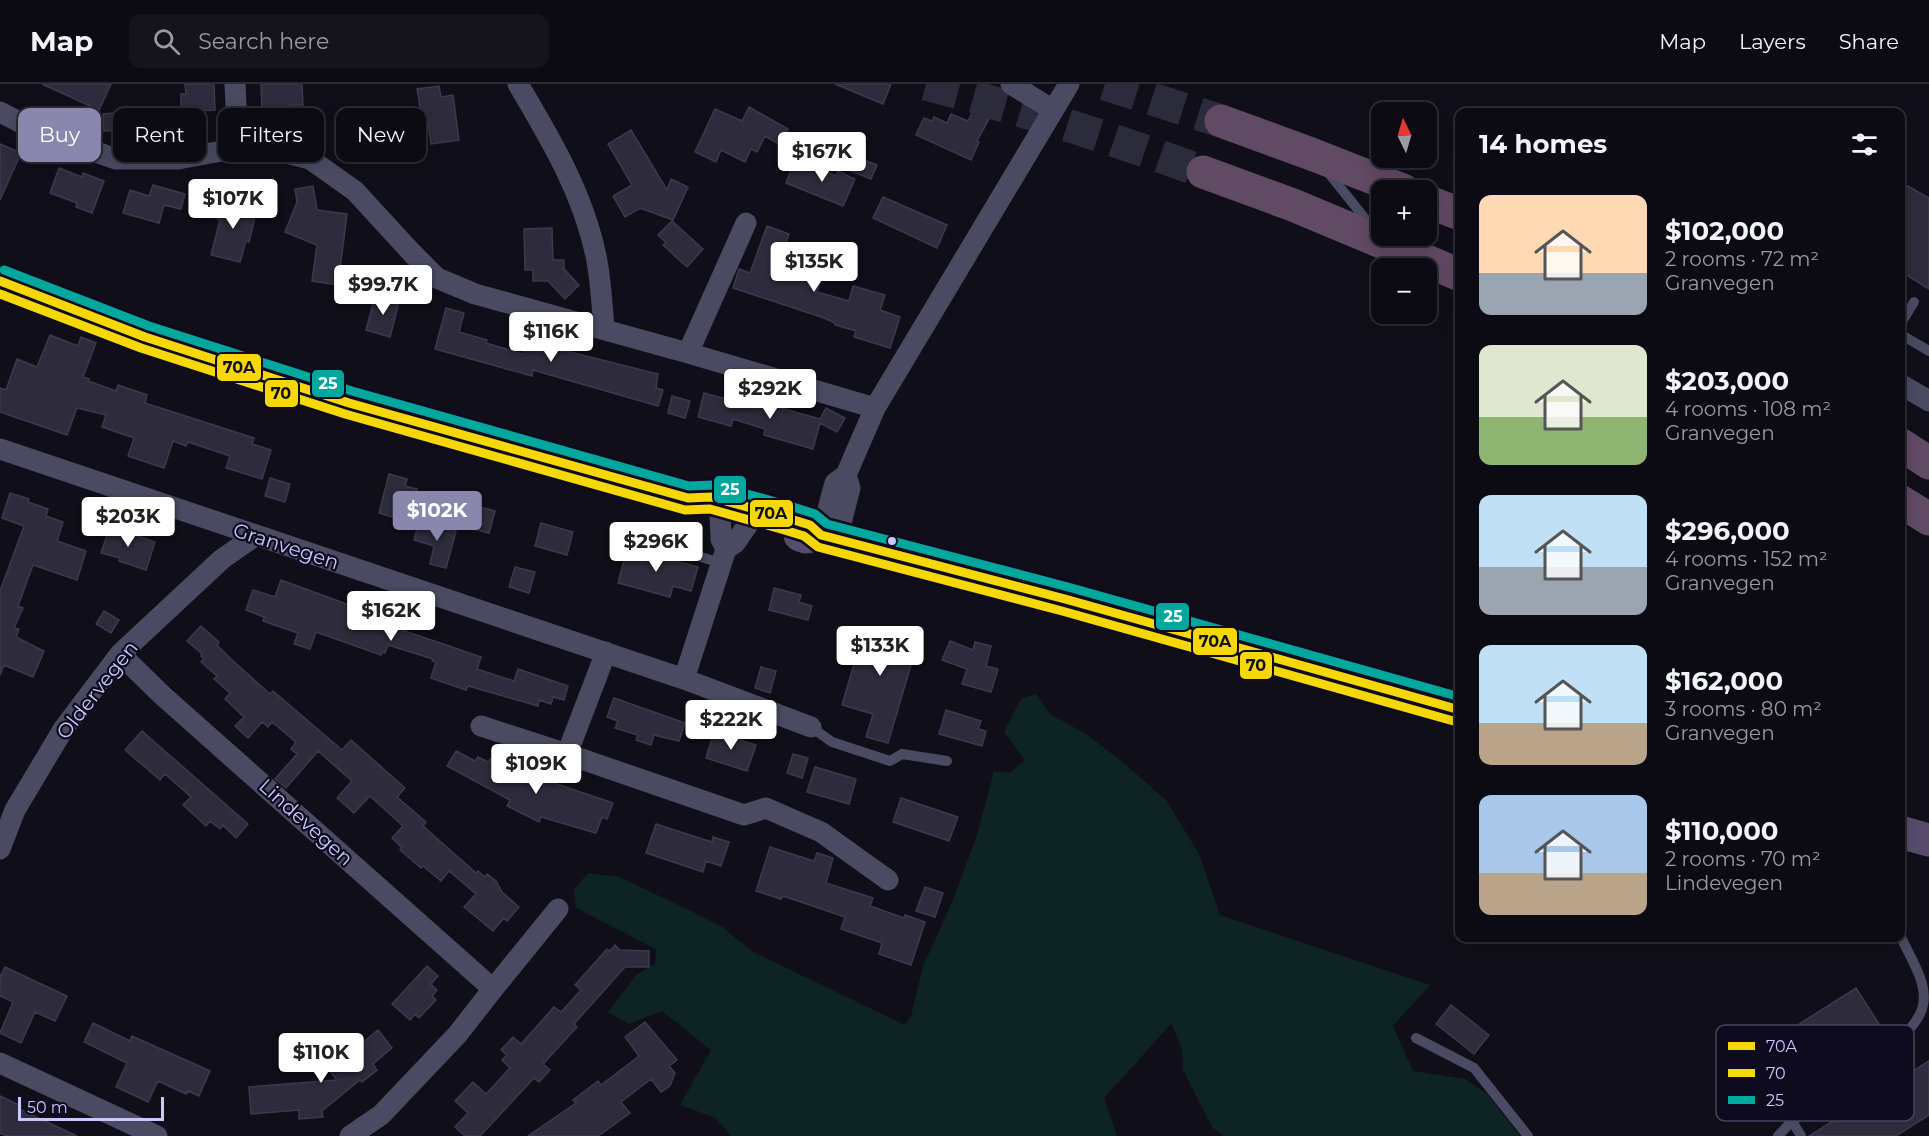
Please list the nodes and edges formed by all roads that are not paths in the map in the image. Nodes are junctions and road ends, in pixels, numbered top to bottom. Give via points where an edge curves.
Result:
1 (235, 84) edge
2 (518, 84) edge
3 (1011, 84) edge
4 (1069, 84) edge
5 (236, 108) edge
6 (1053, 110) junction
7 (0, 112) edge
8 (1221, 121) tunnel mouth
9 (218, 152) edge
10 (1314, 155) junction
11 (314, 162) edge
12 (1203, 172) tunnel mouth
13 (1378, 180) edge
14 (1437, 205) edge
15 (1455, 212) edge
16 (746, 223) dead end
17 (1371, 226) edge
18 (1371, 238) edge
19 (1392, 246) edge
20 (1455, 273) edge
21 (0, 281) edge
22 (1914, 302) dead end
23 (1905, 317) edge
24 (604, 329) junction
25 (1905, 337) edge
26 (1929, 351) edge
27 (688, 353) junction
28 (1905, 387) edge
29 (1929, 401) edge
30 (875, 408) junction
31 (1905, 447) edge
32 (0, 449) edge
33 (1929, 463) edge
34 (688, 498) junction
35 (1905, 504) edge
36 (735, 518) junction
37 (1929, 519) edge
38 (255, 536) junction
39 (630, 536) dead end
40 (829, 537) junction
41 (723, 556) junction
42 (606, 652) junction
43 (120, 654) junction
44 (684, 679) junction
45 (1455, 709) edge
46 (482, 726) dead end
47 (811, 728) joint
48 (567, 754) junction
49 (947, 761) dead end
50 (1905, 833) edge
51 (1929, 840) edge
52 (0, 849) edge
53 (888, 880) dead end
54 (558, 909) dead end
55 (1903, 942) edge
56 (493, 989) junction
57 (1912, 1025) edge
58 (1416, 1038) dead end
59 (0, 1063) edge
60 (1792, 1121) joint
61 (157, 1136) edge
62 (350, 1136) edge
63 (1528, 1136) edge
64 (1778, 1136) edge
65 (1801, 1136) edge

1 - 5 street
2 - 24 street via 560,158 584,214 599,272
3 - 6 street
4 - 6 street
6 - 30 street
7 - 9 street via 37,131 116,159 178,159
8 - 10 highway
10 - 13 highway
10 - 17 lane
11 - 24 street via 355,190 437,278 475,294
12 - 18 highway
14 - 15 highway
16 - 27 street
19 - 20 highway
21 - 34 main road via 145,337 349,403
22 - 23 lane
24 - 27 street
25 - 26 lane
27 - 30 street
28 - 29 street
30 - 40 street via 846,475 835,483
31 - 33 highway
32 - 38 street, Granvegen
34 - 36 main road via 707,510
34 - 40 main road via 711,497 784,517 810,525
35 - 37 highway
36 - 40 main road via 806,537
36 - 41 street via 721,539
36 - 41 street via 735,543
38 - 42 street, Granvegen
38 - 43 street, Oldervegen via 222,559
39 - 41 lane
40 - 45 main road
41 - 44 street
42 - 44 street, Granvegen
42 - 48 street
43 - 52 street, Oldervegen via 64,728 15,810
43 - 56 street, Lindevegen
44 - 47 street, Granvegen
46 - 48 street
47 - 49 lane, Granvegen via 832,742 891,761 902,754
48 - 53 street via 744,815 766,807 821,832
50 - 51 main road
54 - 56 street
55 - 57 lane via 1923,987 1923,1006
56 - 62 street via 457,1035 381,1115
58 - 63 lane via 1474,1068
59 - 61 street
60 - 64 lane
60 - 65 lane

